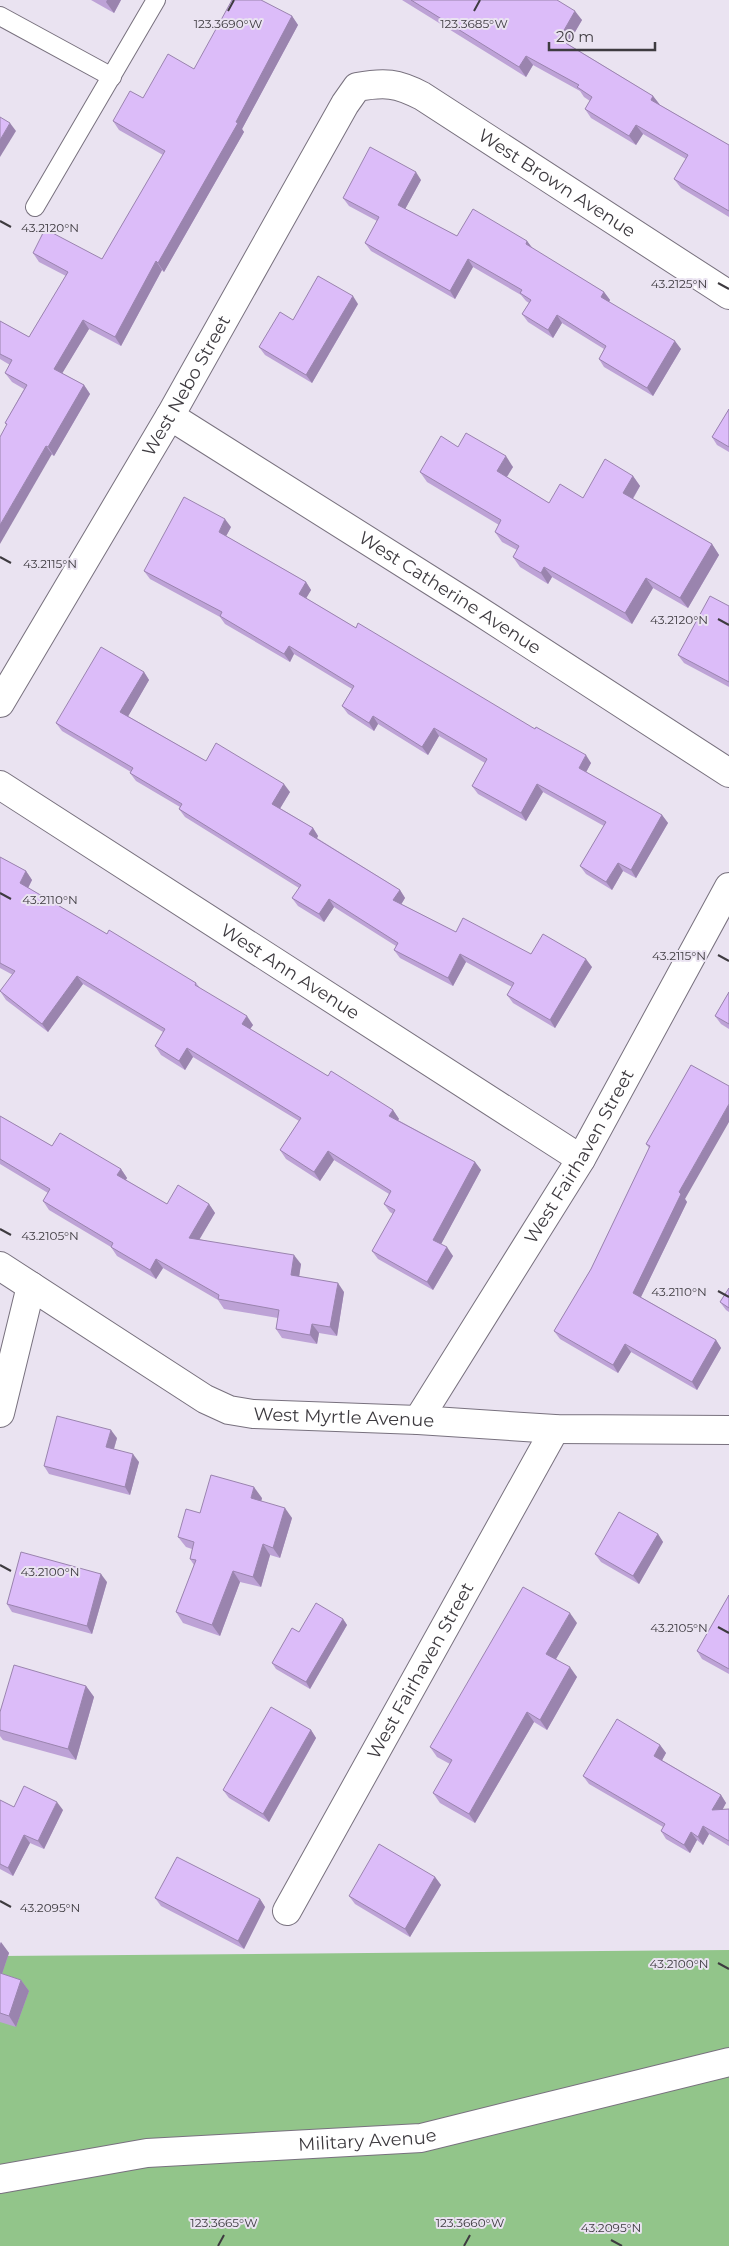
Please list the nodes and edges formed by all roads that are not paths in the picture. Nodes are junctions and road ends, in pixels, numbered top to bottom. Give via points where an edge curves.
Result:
1 (156, 0) edge
2 (0, 16) edge
3 (112, 77) junction
4 (380, 83) joint
5 (35, 207) dead end
6 (729, 295) edge
7 (170, 416) junction
8 (0, 703) edge
9 (729, 773) edge
10 (0, 785) edge
11 (729, 887) edge
12 (581, 1159) junction
13 (0, 1266) edge
14 (31, 1286) junction
15 (0, 1412) edge
16 (418, 1420) junction
17 (555, 1429) junction
18 (729, 1430) edge
19 (287, 1911) dead end
20 (729, 2062) edge
21 (0, 2180) edge

1 - 3 lane
2 - 3 lane
3 - 5 lane
4 - 6 street, West Brown Avenue via 403,86 422,96
4 - 7 street, West Nebo Street via 357,88 345,104
7 - 8 street, West Nebo Street
7 - 9 street, West Catherine Avenue
10 - 12 street, West Ann Avenue
11 - 12 street, West Fairhaven Street
12 - 16 street, West Fairhaven Street
13 - 14 street, West Myrtle Avenue
14 - 15 street
14 - 16 street, West Myrtle Avenue via 205,1400 229,1410 272,1415
16 - 17 street, West Myrtle Avenue
17 - 18 street, West Myrtle Avenue
17 - 19 street, West Fairhaven Street
20 - 21 street, Military Avenue via 421,2138 147,2154

